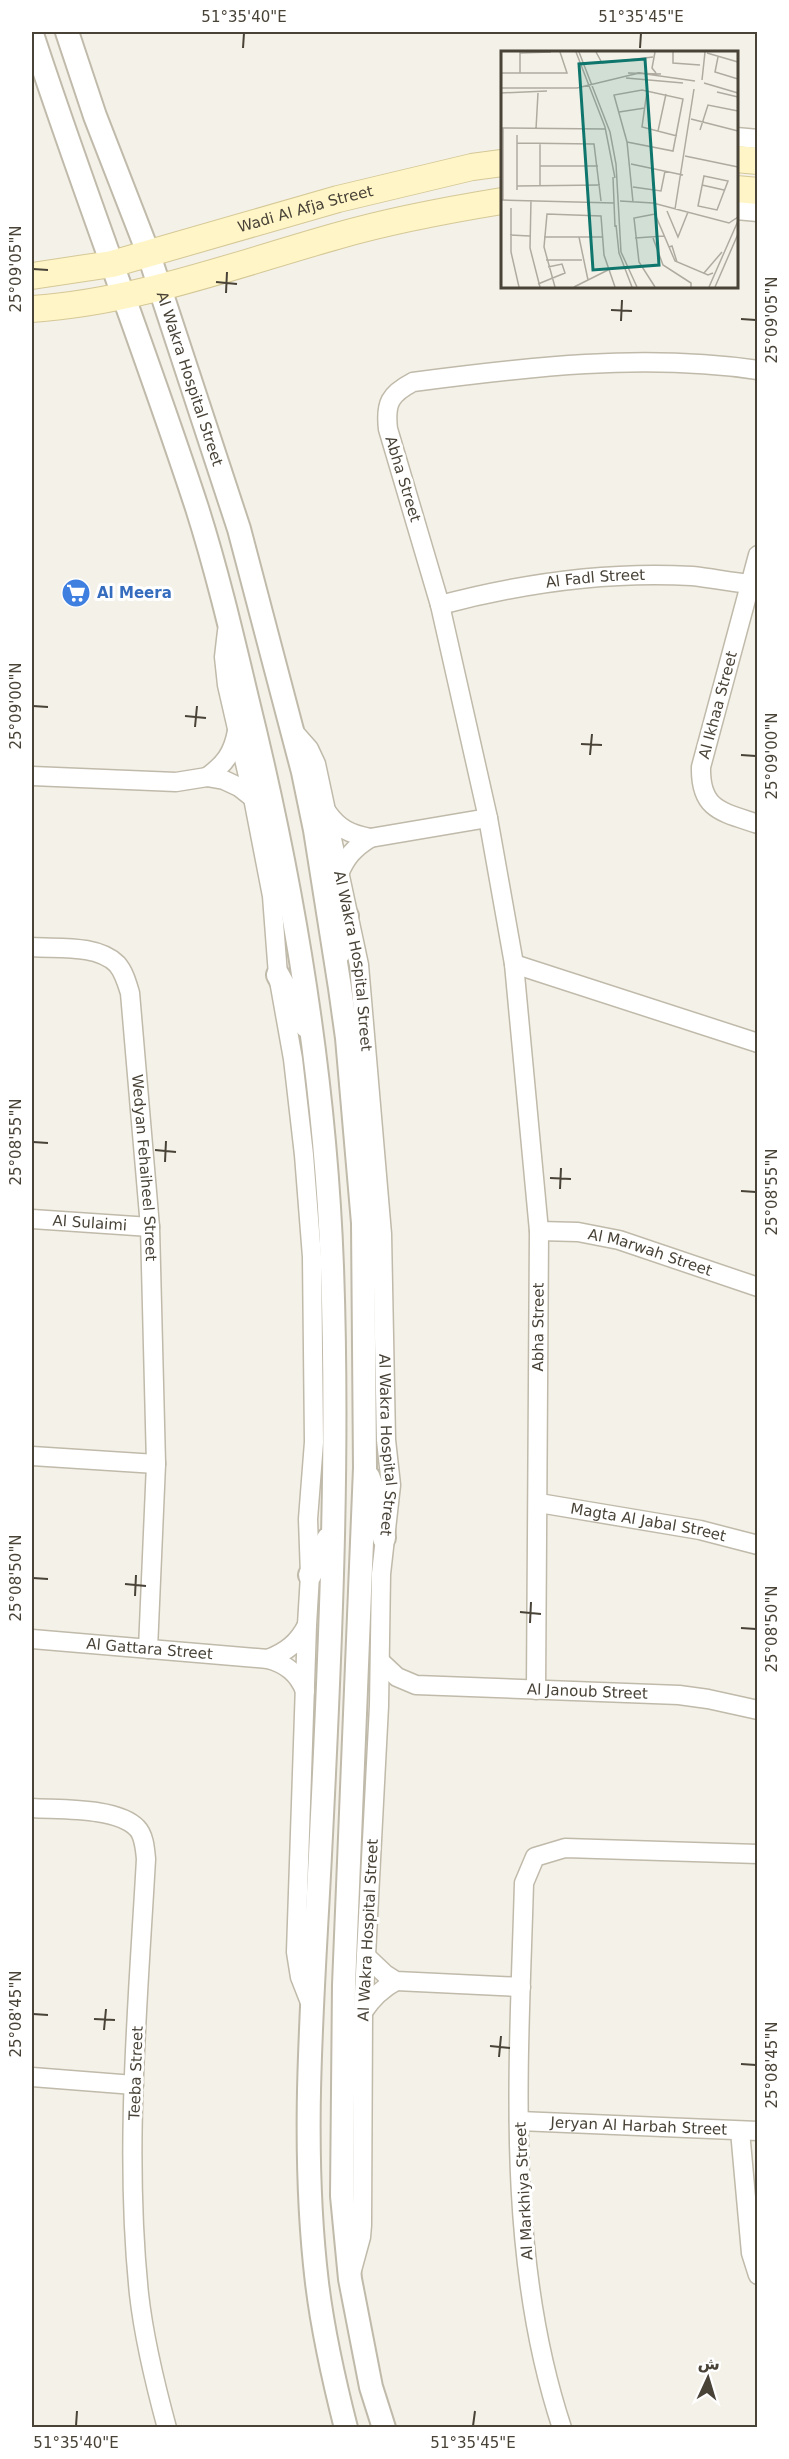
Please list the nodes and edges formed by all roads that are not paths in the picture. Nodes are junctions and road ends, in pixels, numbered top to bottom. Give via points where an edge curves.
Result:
1 (67, 32) edge
2 (32, 34) edge
3 (738, 137) edge
4 (758, 139) edge
5 (738, 159) edge
6 (758, 161) edge
7 (501, 163) edge
8 (738, 189) edge
9 (758, 191) edge
10 (501, 201) edge
11 (738, 210) edge
12 (758, 212) edge
13 (149, 255) junction
14 (112, 264) junction
15 (32, 276) edge
16 (160, 287) junction
17 (124, 294) junction
18 (32, 309) edge
19 (758, 370) edge
20 (758, 555) edge
21 (751, 584) junction
22 (440, 605) junction
23 (229, 621) junction
24 (237, 730) junction
25 (293, 730) junction
26 (32, 776) edge
27 (207, 777) junction
28 (253, 798) junction
29 (326, 810) junction
30 (488, 818) junction
31 (758, 824) edge
32 (370, 838) junction
33 (339, 874) junction
34 (347, 916) junction
35 (32, 947) edge
36 (337, 963) junction
37 (514, 964) junction
38 (278, 975) junction
39 (313, 1041) junction
40 (758, 1043) edge
41 (32, 1219) edge
42 (150, 1227) junction
43 (539, 1231) junction
44 (758, 1287) edge
45 (32, 1456) edge
46 (156, 1464) junction
47 (365, 1468) junction
48 (538, 1503) junction
49 (332, 1532) junction
50 (384, 1538) junction
51 (758, 1545) edge
52 (310, 1575) junction
53 (307, 1625) junction
54 (32, 1639) edge
55 (148, 1649) junction
56 (268, 1659) junction
57 (381, 1662) junction
58 (416, 1685) junction
59 (536, 1690) junction
60 (306, 1693) junction
61 (379, 1706) junction
62 (758, 1710) edge
63 (32, 1808) edge
64 (758, 1854) edge
65 (366, 1956) junction
66 (396, 1981) junction
67 (521, 1987) junction
68 (312, 2010) junction
69 (363, 2013) junction
70 (32, 2077) edge
71 (134, 2085) junction
72 (519, 2121) junction
73 (749, 2131) edge
74 (758, 2275) edge
75 (350, 2279) junction
76 (167, 2427) edge
77 (346, 2427) edge
78 (384, 2427) edge
79 (562, 2427) edge

1 - 13 street, Al Wakra Hospital Street
2 - 14 street
3 - 4 street
5 - 6 main road
7 - 13 main road, Wadi Al Afja Street via 338,199
8 - 9 main road
10 - 16 main road via 434,212 341,235
11 - 12 street
13 - 14 main road, Wadi Al Afja Street
13 - 16 street, Al Wakra Hospital Street
14 - 15 main road, Wadi Al Afja Street
14 - 17 street
16 - 17 main road
16 - 25 street, Al Wakra Hospital Street via 239,529
17 - 18 main road
17 - 23 street via 198,513
19 - 22 street, Abha Street via 617,362 528,367 413,382 400,389 390,399 388,429
20 - 21 street, Al Ikhaa Street
21 - 22 street, Al Fadl Street via 694,577 591,577 540,582
21 - 31 street, Al Ikhaa Street via 701,767 700,785 712,805
22 - 30 street, Abha Street
23 - 24 street via 224,657
23 - 39 street via 279,837
24 - 27 street via 234,749 223,765
24 - 28 street
25 - 29 street, Al Wakra Hospital Street via 316,764
25 - 36 street, Al Wakra Hospital Street via 315,830
26 - 27 street via 176,782
27 - 28 street via 231,783
28 - 38 street via 272,896
29 - 32 street via 336,825 352,835
29 - 33 street, Al Wakra Hospital Street
30 - 32 street
30 - 37 street, Abha Street
32 - 33 street via 345,859
33 - 34 street, Al Wakra Hospital Street
34 - 36 street
34 - 50 street, Al Wakra Hospital Street via 359,965 382,1234 386,1440 391,1485
35 - 42 street, Wedyan Fehaiheel Street via 104,954 124,975 130,993
36 - 47 street, Al Wakra Hospital Street via 363,1223
37 - 40 street
37 - 43 street, Abha Street
38 - 39 street
38 - 52 street via 297,1086 312,1257 314,1442 308,1519
39 - 49 street via 332,1272
41 - 42 street, Al Sulaimi
42 - 46 street, Wedyan Fehaiheel Street
43 - 44 street, Al Marwah Street via 578,1232 619,1240
43 - 48 street, Abha Street
45 - 46 street
46 - 55 street, Wedyan Fehaiheel Street
47 - 50 street via 382,1513
47 - 75 street, Al Wakra Hospital Street via 342,2086 342,2196
48 - 51 street, Magta Al Jabal Street via 700,1530
48 - 59 street, Abha Street
49 - 52 street
49 - 68 street
50 - 57 street, Al Wakra Hospital Street
52 - 53 street
53 - 56 street via 296,1643
53 - 60 street
54 - 55 street, Al Gattara Street
55 - 56 street, Al Gattara Street
56 - 60 street, Al Gattara Street via 288,1667
57 - 58 street, Al Janoub Street via 397,1677
57 - 61 street, Al Wakra Hospital Street
58 - 59 street, Al Janoub Street
58 - 61 street, Al Janoub Street via 396,1692
59 - 62 street, Al Janoub Street via 679,1695
60 - 68 street via 296,1952
61 - 65 street, Al Wakra Hospital Street
63 - 71 street, Teeba Street via 112,1815 139,1829 145,1845
64 - 67 street, Al Markhiya Street via 565,1848 536,1857 524,1883
65 - 66 street
65 - 69 street, Al Wakra Hospital Street
66 - 67 street
66 - 69 street via 376,1994
67 - 72 street, Al Markhiya Street
68 - 77 street via 310,2197 316,2274
69 - 75 street, Al Wakra Hospital Street via 362,2225
70 - 71 street
71 - 76 street, Teeba Street via 135,2234 140,2295
72 - 73 street, Jeryan Al Harbah Street
72 - 79 street, Al Markhiya Street via 522,2225 534,2314
73 - 74 street via 751,2253
75 - 78 street, Al Wakra Hospital Street via 371,2387

